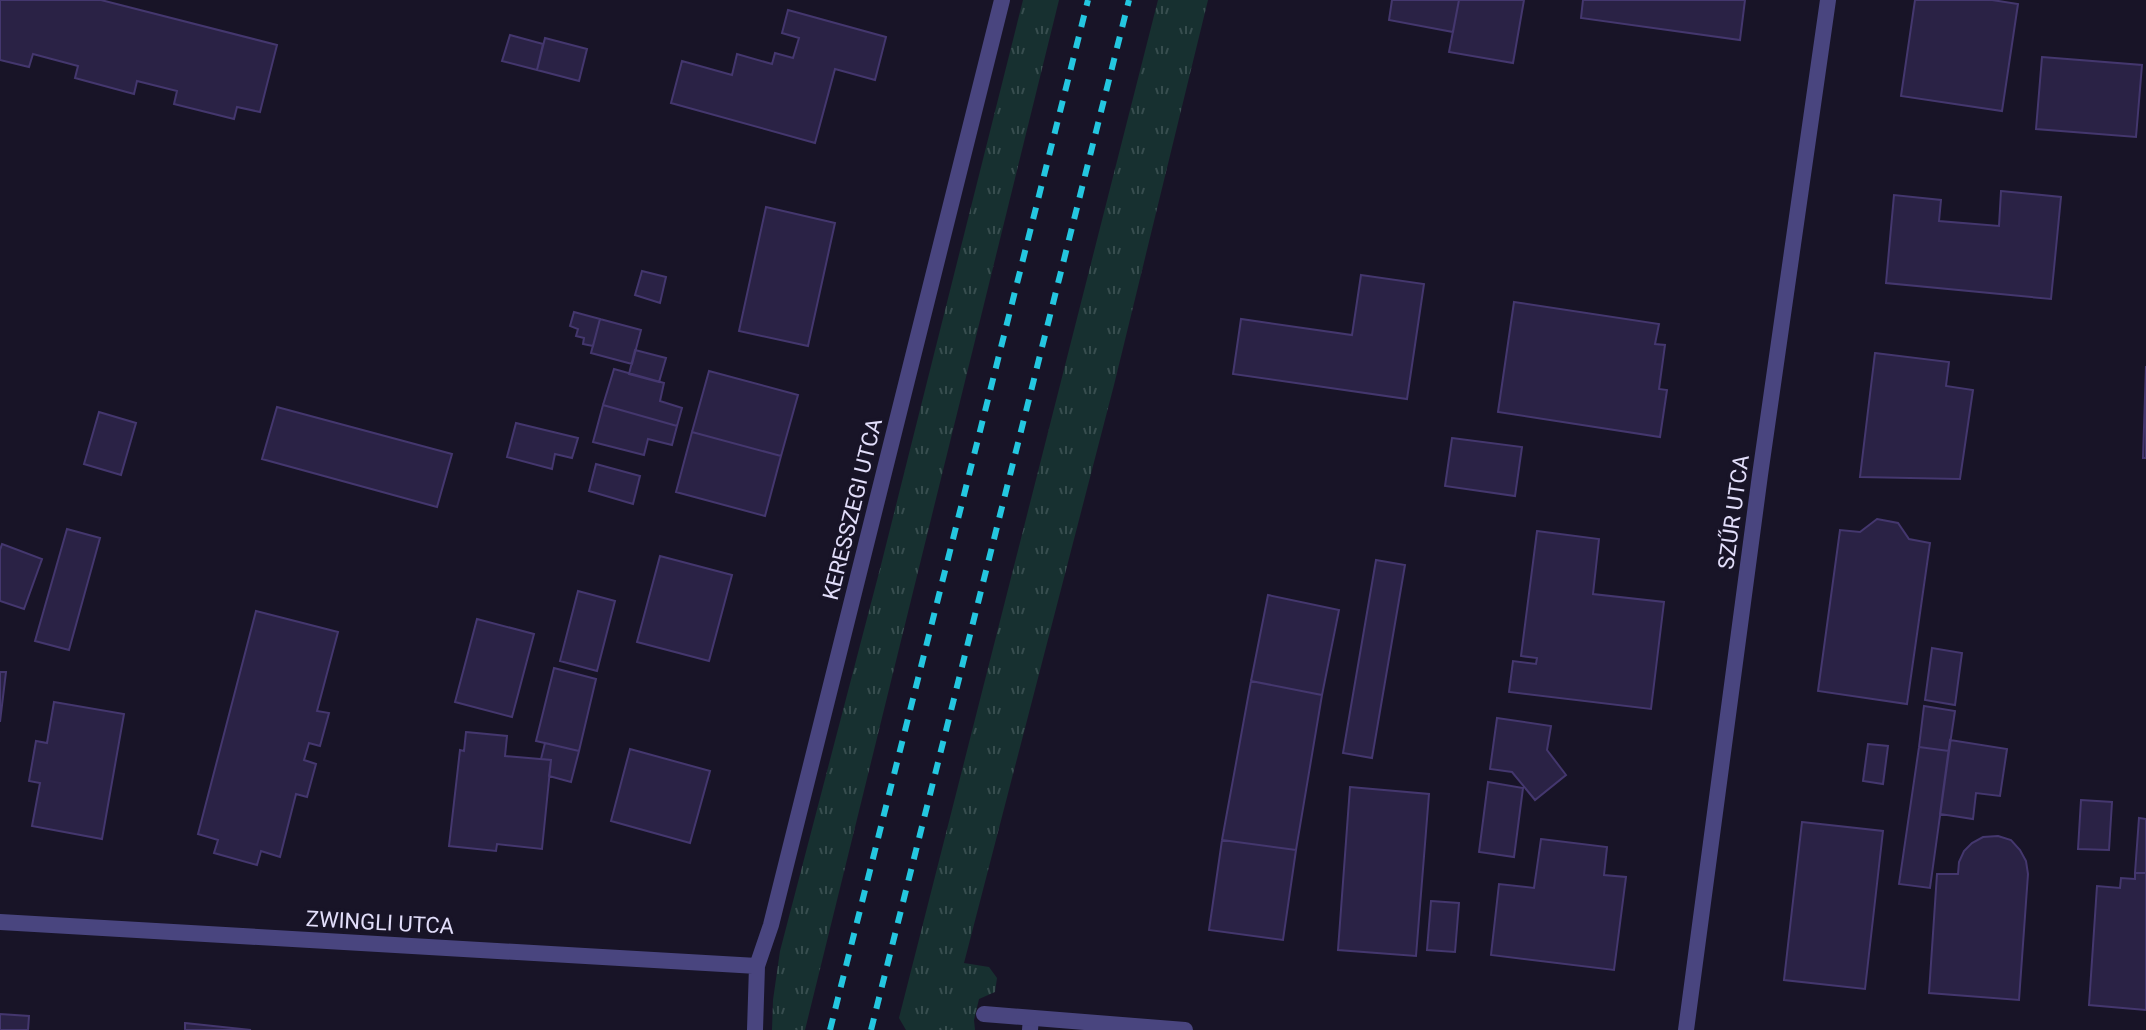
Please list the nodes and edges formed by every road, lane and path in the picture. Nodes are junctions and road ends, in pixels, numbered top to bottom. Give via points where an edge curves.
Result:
1 (1002, 0) edge
2 (1828, 0) edge
3 (0, 922) edge
4 (757, 966) junction
5 (984, 1014) dead end
6 (1030, 1024) edge
7 (755, 1030) edge
8 (1185, 1030) edge
9 (1686, 1030) edge

1 - 4 street, KERESSZEGI UTCA
2 - 9 street, SZŰR UTCA
3 - 4 street, ZWINGLI UTCA
4 - 7 street, KERESSZEGI UTCA
5 - 6 street
6 - 8 street

